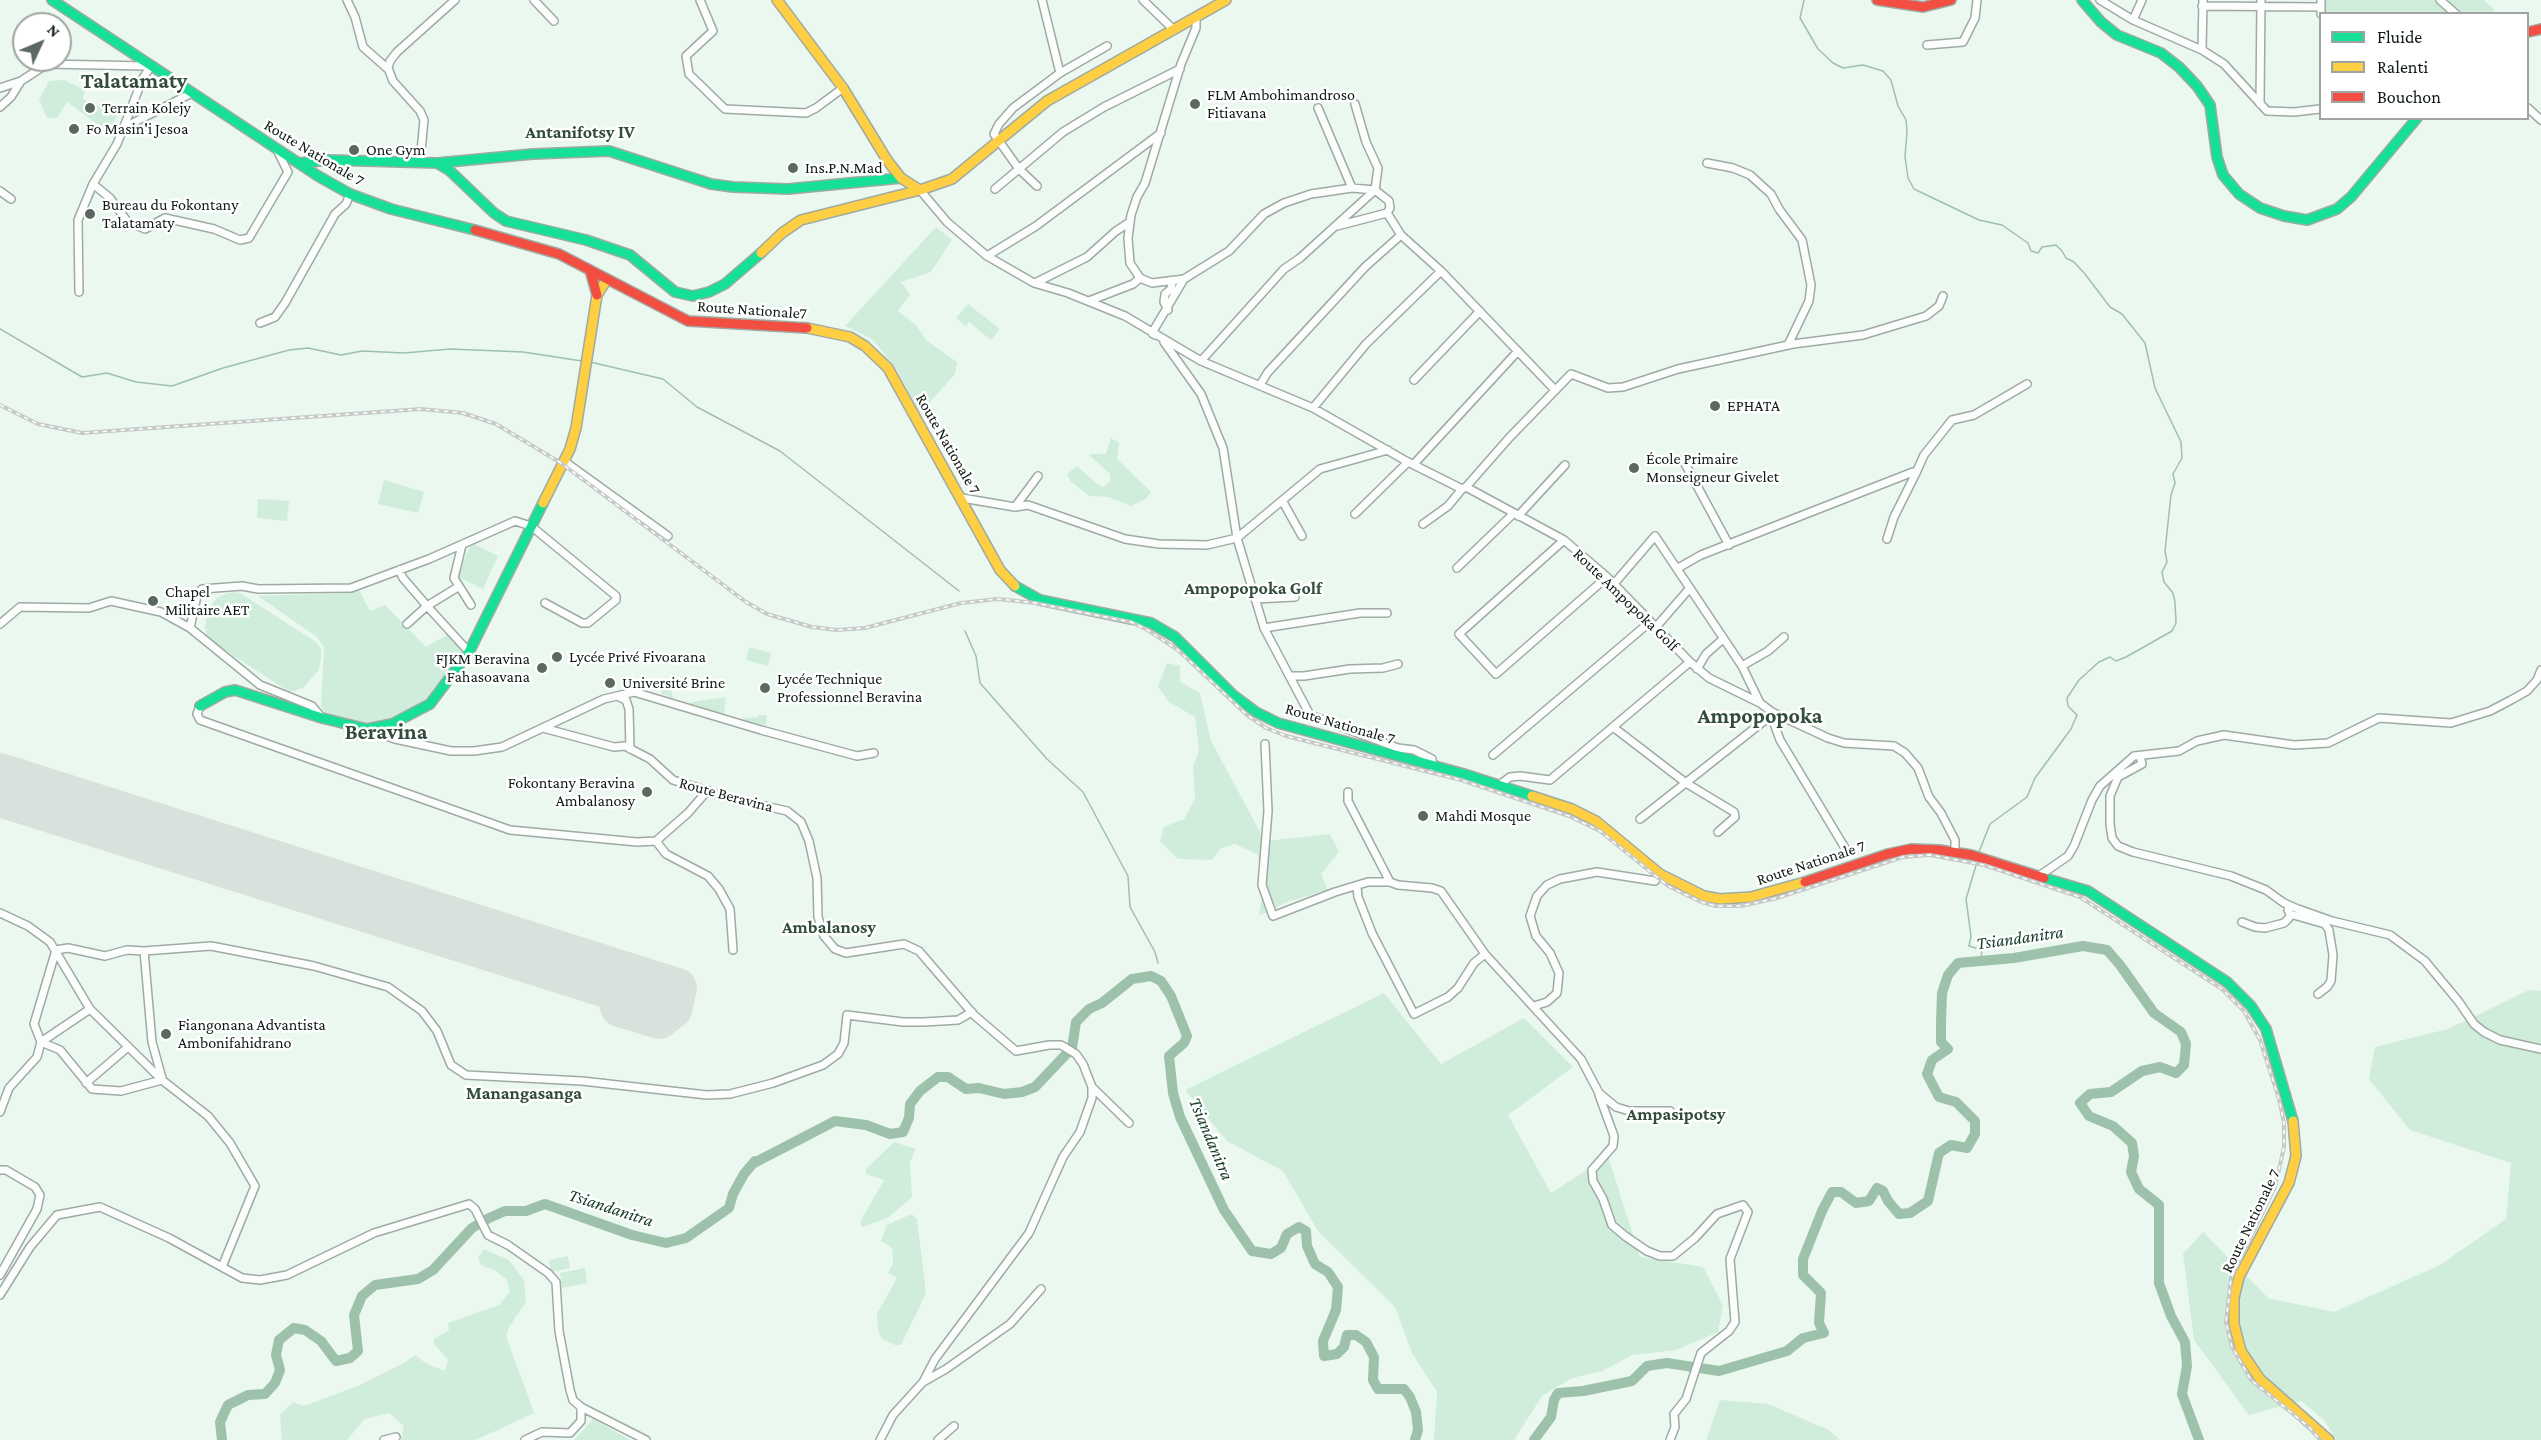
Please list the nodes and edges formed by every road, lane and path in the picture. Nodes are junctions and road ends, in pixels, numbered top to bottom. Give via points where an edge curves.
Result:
1 (52, 0) edge
2 (347, 0) edge
3 (455, 0) edge
4 (534, 0) edge
5 (700, 0) edge
6 (777, 0) edge
7 (1042, 0) edge
8 (1143, 0) edge
9 (1226, 0) edge
10 (1877, 0) edge
11 (1951, 0) edge
12 (1977, 0) edge
13 (2082, 0) edge
14 (2100, 0) edge
15 (2142, 0) edge
16 (2440, 0) edge
17 (2203, 3) edge
18 (2261, 3) edge
19 (2321, 7) edge
20 (2454, 12) edge
21 (1196, 18) junction
22 (2133, 20) junction
23 (554, 21) dead end
24 (1174, 30) junction
25 (1927, 45) dead end
26 (1107, 46) dead end
27 (2202, 51) junction
28 (151, 66) junction
29 (388, 69) junction
30 (1180, 69) junction
31 (1059, 73) junction
32 (21, 81) junction
33 (0, 88) edge
34 (843, 88) junction
35 (192, 93) junction
36 (1355, 104) dead end
37 (2260, 104) junction
38 (0, 107) edge
39 (1318, 108) dead end
40 (2319, 109) edge
41 (2529, 109) edge
42 (2415, 120) edge
43 (2541, 120) edge
44 (122, 128) junction
45 (1161, 133) junction
46 (998, 140) junction
47 (277, 149) junction
48 (420, 162) junction
49 (300, 163) junction
50 (437, 163) junction
51 (1707, 163) dead end
52 (1019, 169) junction
53 (902, 178) junction
54 (93, 184) junction
55 (1037, 186) dead end
56 (1352, 188) junction
57 (995, 189) dead end
58 (920, 190) junction
59 (1375, 190) junction
60 (0, 191) edge
61 (350, 194) junction
62 (11, 199) dead end
63 (1387, 213) junction
64 (1130, 222) junction
65 (1335, 226) junction
66 (1401, 235) junction
67 (987, 256) junction
68 (590, 270) junction
69 (1441, 271) junction
70 (1140, 278) junction
71 (607, 279) junction
72 (1184, 279) junction
73 (1169, 281) junction
74 (1034, 284) junction
75 (79, 292) dead end
76 (597, 295) junction
77 (1943, 296) dead end
78 (1089, 301) junction
79 (1168, 310) junction
80 (1480, 311) junction
81 (260, 323) dead end
82 (1152, 333) junction
83 (1788, 345) junction
84 (866, 346) joint
85 (1518, 351) junction
86 (1201, 361) junction
87 (1414, 380) dead end
88 (2027, 384) dead end
89 (1260, 386) junction
90 (1555, 390) junction
91 (1313, 408) junction
92 (1388, 450) junction
93 (1683, 460) dead end
94 (564, 461) junction
95 (1411, 463) junction
96 (1565, 465) dead end
97 (1916, 473) junction
98 (1038, 476) dead end
99 (1464, 488) junction
100 (962, 498) junction
101 (1283, 502) junction
102 (1015, 507) junction
103 (1354, 514) dead end
104 (1516, 515) junction
105 (1423, 524) dead end
106 (531, 526) junction
107 (668, 536) dead end
108 (1302, 536) dead end
109 (1236, 538) junction
110 (1887, 539) dead end
111 (1564, 540) junction
112 (462, 545) junction
113 (1729, 545) junction
114 (1457, 568) dead end
115 (1678, 568) junction
116 (399, 570) junction
117 (1607, 577) junction
118 (1613, 585) junction
119 (458, 587) junction
120 (1689, 589) junction
121 (1294, 597) dead end
122 (1255, 599) junction
123 (545, 603) dead end
124 (471, 605) dead end
125 (427, 606) junction
126 (1387, 613) dead end
127 (0, 624) edge
128 (407, 624) dead end
129 (1653, 625) junction
130 (190, 628) junction
131 (1264, 628) junction
132 (1784, 637) dead end
133 (1724, 639) junction
134 (469, 652) junction
135 (1690, 662) junction
136 (1398, 664) dead end
137 (1742, 666) junction
138 (1697, 669) junction
139 (2541, 670) edge
140 (1290, 676) junction
141 (617, 696) junction
142 (1760, 703) junction
143 (200, 705) joint
144 (1771, 715) junction
145 (322, 718) junction
146 (393, 724) junction
147 (1613, 727) junction
148 (543, 728) junction
149 (367, 729) junction
150 (395, 739) junction
151 (1265, 744) dead end
152 (630, 749) junction
153 (874, 753) dead end
154 (1493, 755) dead end
155 (2140, 756) junction
156 (1433, 767) junction
157 (1686, 783) junction
158 (1499, 785) junction
159 (708, 790) junction
160 (1348, 792) dead end
161 (1640, 819) dead end
162 (1718, 832) dead end
163 (656, 842) junction
164 (1845, 848) dead end
165 (1955, 852) junction
166 (1660, 874) junction
167 (2039, 876) junction
168 (1390, 882) junction
169 (1357, 887) junction
170 (2284, 903) junction
171 (0, 913) edge
172 (2290, 914) junction
173 (2242, 922) dead end
174 (56, 950) junction
175 (733, 950) dead end
176 (144, 951) junction
177 (1485, 954) junction
178 (2318, 994) dead end
179 (1534, 1006) junction
180 (90, 1009) junction
181 (972, 1012) junction
182 (41, 1042) junction
183 (128, 1047) junction
184 (2541, 1049) edge
185 (162, 1080) junction
186 (86, 1083) junction
187 (1092, 1087) junction
188 (1599, 1093) junction
189 (1670, 1111) dead end
190 (0, 1112) edge
191 (1129, 1123) dead end
192 (0, 1170) edge
193 (222, 1267) junction
194 (0, 1275) edge
195 (1041, 1289) dead end
196 (0, 1295) edge
197 (935, 1359) junction
198 (946, 1369) junction
199 (923, 1382) junction
200 (581, 1407) junction
201 (954, 1426) dead end
202 (396, 1437) dead end
203 (384, 1440) edge
204 (525, 1440) edge
205 (646, 1440) edge
206 (880, 1440) edge
207 (938, 1440) edge
208 (1670, 1440) edge
209 (2329, 1440) edge

1 - 28 street, Route Nationale 7
2 - 29 street via 363,47
3 - 29 street via 397,52
4 - 23 street
5 - 34 street via 713,31 686,56 689,74 725,109 806,113
6 - 34 street
7 - 31 street
8 - 24 street
9 - 21 street
10 - 11 street via 1923,7
12 - 25 street via 1975,18 1963,42
13 - 42 street via 2117,35 2161,53 2197,86 2210,105 2223,175 2239,194 2260,208 2307,220 2337,209
14 - 22 street
15 - 22 street
16 - 20 street
17 - 18 street
17 - 27 street
18 - 19 street
18 - 37 street
21 - 24 street
21 - 30 street
22 - 27 street
24 - 46 street via 1047,101
26 - 31 street
27 - 37 street via 2224,64
28 - 32 street via 47,64
28 - 35 street, Route Nationale 7
28 - 44 street
29 - 48 street via 424,120
30 - 45 street
30 - 52 street via 1116,100 1063,132
31 - 46 street via 1013,108 994,134
32 - 33 street
32 - 38 street
34 - 53 street
35 - 44 street
35 - 47 street, Route Nationale 7
36 - 59 street via 1378,168
37 - 40 street via 2267,111
39 - 56 street
41 - 43 street
44 - 54 street
45 - 64 street
45 - 67 street via 1036,226
46 - 52 street
46 - 58 street via 952,179
47 - 49 street, Route Nationale 7
47 - 54 street via 288,172 249,238 240,240 214,229 165,218 145,229 127,221 110,198
48 - 49 street
48 - 50 street
49 - 61 street, Route Nationale 7
50 - 53 street via 609,151 711,184 733,187 788,189
50 - 58 street via 506,221 630,255 675,292 693,296 725,284 801,220
51 - 83 street via 1749,175 1771,194 1803,240 1811,285 1809,301
52 - 55 street
52 - 57 street
53 - 58 street
54 - 75 street via 78,220
56 - 59 street
56 - 72 street via 1284,203 1264,214 1229,251
58 - 67 street via 948,222
59 - 63 street via 1389,201
59 - 65 street
60 - 62 street
61 - 68 street, Route Nationale 7 via 391,209 536,246
61 - 81 street via 278,314
63 - 65 street
63 - 66 street
64 - 70 street via 1130,263
64 - 74 street via 1087,257
65 - 86 street via 1284,268
66 - 69 street
66 - 89 street via 1365,267 1268,372
67 - 74 street
68 - 71 street, Route Nationale 7
68 - 76 street
69 - 80 street
69 - 91 street via 1366,344
70 - 73 street via 1152,283
70 - 78 street
71 - 76 street
71 - 84 street, Route Nationale7 via 688,321 818,329 850,337
72 - 73 street
72 - 79 street
73 - 79 street via 1171,289 1164,302
74 - 78 street
76 - 94 street via 576,428
77 - 83 street via 1939,306 1926,316 1863,335
78 - 82 street
79 - 82 street
80 - 85 street
80 - 87 street
82 - 86 street, Route Ampopoka Golf
82 - 109 street via 1172,353 1201,394 1212,419 1223,448
83 - 90 street via 1678,369 1623,387 1608,388 1571,374
84 - 100 street, Route Nationale 7 via 888,368
85 - 90 street
85 - 95 street
86 - 89 street, Route Ampopoka Golf
88 - 97 street via 1974,415 1952,420 1924,455
89 - 91 street, Route Ampopoka Golf
90 - 99 street
91 - 92 street, Route Ampopoka Golf
92 - 95 street, Route Ampopoka Golf
92 - 101 street via 1327,465 1308,477
93 - 113 street
94 - 106 street
94 - 107 street
95 - 99 street, Route Ampopoka Golf
95 - 103 street
96 - 104 street
97 - 110 street
97 - 113 street
98 - 102 street
99 - 104 street, Route Ampopoka Golf
99 - 105 street
100 - 102 street
100 - 156 street, Route Nationale 7 via 1000,570 1027,594 1151,623 1175,637 1233,695 1256,712 1278,723
101 - 108 street
101 - 109 street
102 - 109 street via 1028,505 1125,539 1159,544 1196,545
104 - 111 street, Route Ampopoka Golf
104 - 114 street
106 - 112 street via 515,521
106 - 123 street via 616,596 588,623
106 - 134 street
109 - 122 street
111 - 117 street, Route Ampopoka Golf
111 - 117 street via 1459,634 1496,674
112 - 116 street
112 - 119 street via 454,578
113 - 115 street
115 - 118 street via 1655,536
115 - 120 street
116 - 125 street
116 - 130 street via 351,588 202,589
117 - 118 street, Route Ampopoka Golf
118 - 129 street, Route Ampopoka Golf
119 - 124 street
119 - 125 street
120 - 129 street
120 - 133 street
121 - 122 street
122 - 131 street
125 - 128 street
125 - 134 street
126 - 131 street via 1360,613
127 - 130 street via 21,607 88,608 111,601 161,612
129 - 135 street, Route Ampopoka Golf
129 - 154 street
130 - 145 street via 260,685 312,706
131 - 140 street
132 - 137 street
133 - 137 street
133 - 138 street via 1706,654
134 - 146 street via 430,704
135 - 138 street, Route Ampopoka Golf
135 - 147 street
136 - 140 street
137 - 142 street
138 - 142 street, Route Ampopoka Golf
139 - 155 street via 2527,691 2490,711 2451,723 2379,718 2328,743 2294,745 2224,735 2197,741 2180,751
140 - 156 street via 1310,715 1398,748 1414,750 1432,759
141 - 148 street
141 - 152 street via 626,700 629,709
141 - 153 street via 634,692 857,756
142 - 144 street, Route Ampopoka Golf
143 - 145 street via 235,690
143 - 163 street via 200,720 510,830
144 - 157 street
144 - 164 street via 1780,740
144 - 165 street, Route Ampopoka Golf via 1844,743 1894,746 1905,753 1918,768 1929,798 1955,840
145 - 149 street
146 - 149 street
146 - 150 street
147 - 157 street
147 - 158 street via 1550,780 1520,776 1510,777
148 - 150 street via 502,747 474,751 451,752
148 - 152 street, Route Beravina
149 - 150 street
151 - 169 street via 1268,811 1262,885 1273,916
152 - 159 street, Route Beravina via 650,759 673,780
155 - 167 street via 2130,759 2100,786 2068,856
155 - 170 street via 2142,764 2118,777 2110,796 2112,838 2118,846 2231,876 2266,890
156 - 158 street, Route Nationale 7
157 - 161 street
157 - 162 street via 1734,812 1735,817
158 - 166 street, Route Nationale 7 via 1596,821
159 - 163 street
159 - 181 street, Route Beravina via 787,811 801,822 817,878 821,926 834,949 846,953 904,944 919,951
160 - 168 street via 1348,801
163 - 175 street via 666,854 708,876 719,889 730,909
165 - 166 street, Route Nationale 7 via 1911,849 1888,854 1774,892 1739,899 1704,896
165 - 167 street, Route Nationale 7
166 - 179 street via 1655,881 1597,872 1547,885 1537,896 1530,915 1536,936 1560,974 1557,993
167 - 209 street, Route Nationale 7 via 2088,891 2227,982 2240,992 2266,1029 2289,1102 2296,1132 2296,1156 2289,1183 2239,1277 2234,1324 2241,1351 2260,1379
168 - 169 street via 1368,882
168 - 177 street via 1441,891
169 - 177 street via 1372,933 1414,1014 1448,997
170 - 172 street
170 - 184 street via 2332,921 2390,935 2425,961 2484,1032 2500,1040
171 - 174 street via 28,926
172 - 173 street via 2284,923 2265,928
172 - 178 street via 2325,924 2329,930 2333,955 2331,981
174 - 176 street via 68,948 95,956
174 - 180 street
174 - 182 street via 34,1024
176 - 181 street via 211,946 314,966 388,987 422,1011 437,1031 451,1065 466,1075 582,1081 664,1092 730,1094 823,1065 838,1054 844,1043 847,1015 924,1022 958,1020
176 - 185 street via 152,1042
177 - 179 street
179 - 188 street via 1581,1059
180 - 182 street
180 - 183 street
181 - 187 street, Route Beravina via 1016,1051 1061,1045 1076,1054
182 - 186 street via 60,1050
182 - 190 street via 37,1057 9,1088
183 - 185 street
183 - 186 street
185 - 186 street via 121,1091 92,1089
185 - 193 street via 208,1116 230,1143 255,1186
187 - 191 street
187 - 197 street via 1080,1132 1063,1157 1029,1233
188 - 189 street via 1616,1107 1629,1111
188 - 208 street via 1614,1136 1613,1146 1592,1170 1593,1181 1612,1224 1624,1236 1647,1251 1673,1256 1717,1214 1743,1205 1748,1212 1730,1259 1735,1322 1701,1353 1686,1399 1674,1414
192 - 194 street via 35,1187 40,1195 37,1209
193 - 196 street via 99,1207 57,1215 30,1246
193 - 200 street via 242,1278 260,1280 287,1275 374,1233 469,1204 488,1235 508,1245 556,1282 568,1381 573,1400
195 - 198 street via 1010,1324
197 - 198 street
197 - 199 street
198 - 199 street
199 - 206 street via 893,1415
200 - 204 street via 581,1421 570,1433 542,1432
200 - 205 street
201 - 207 street
202 - 203 street

